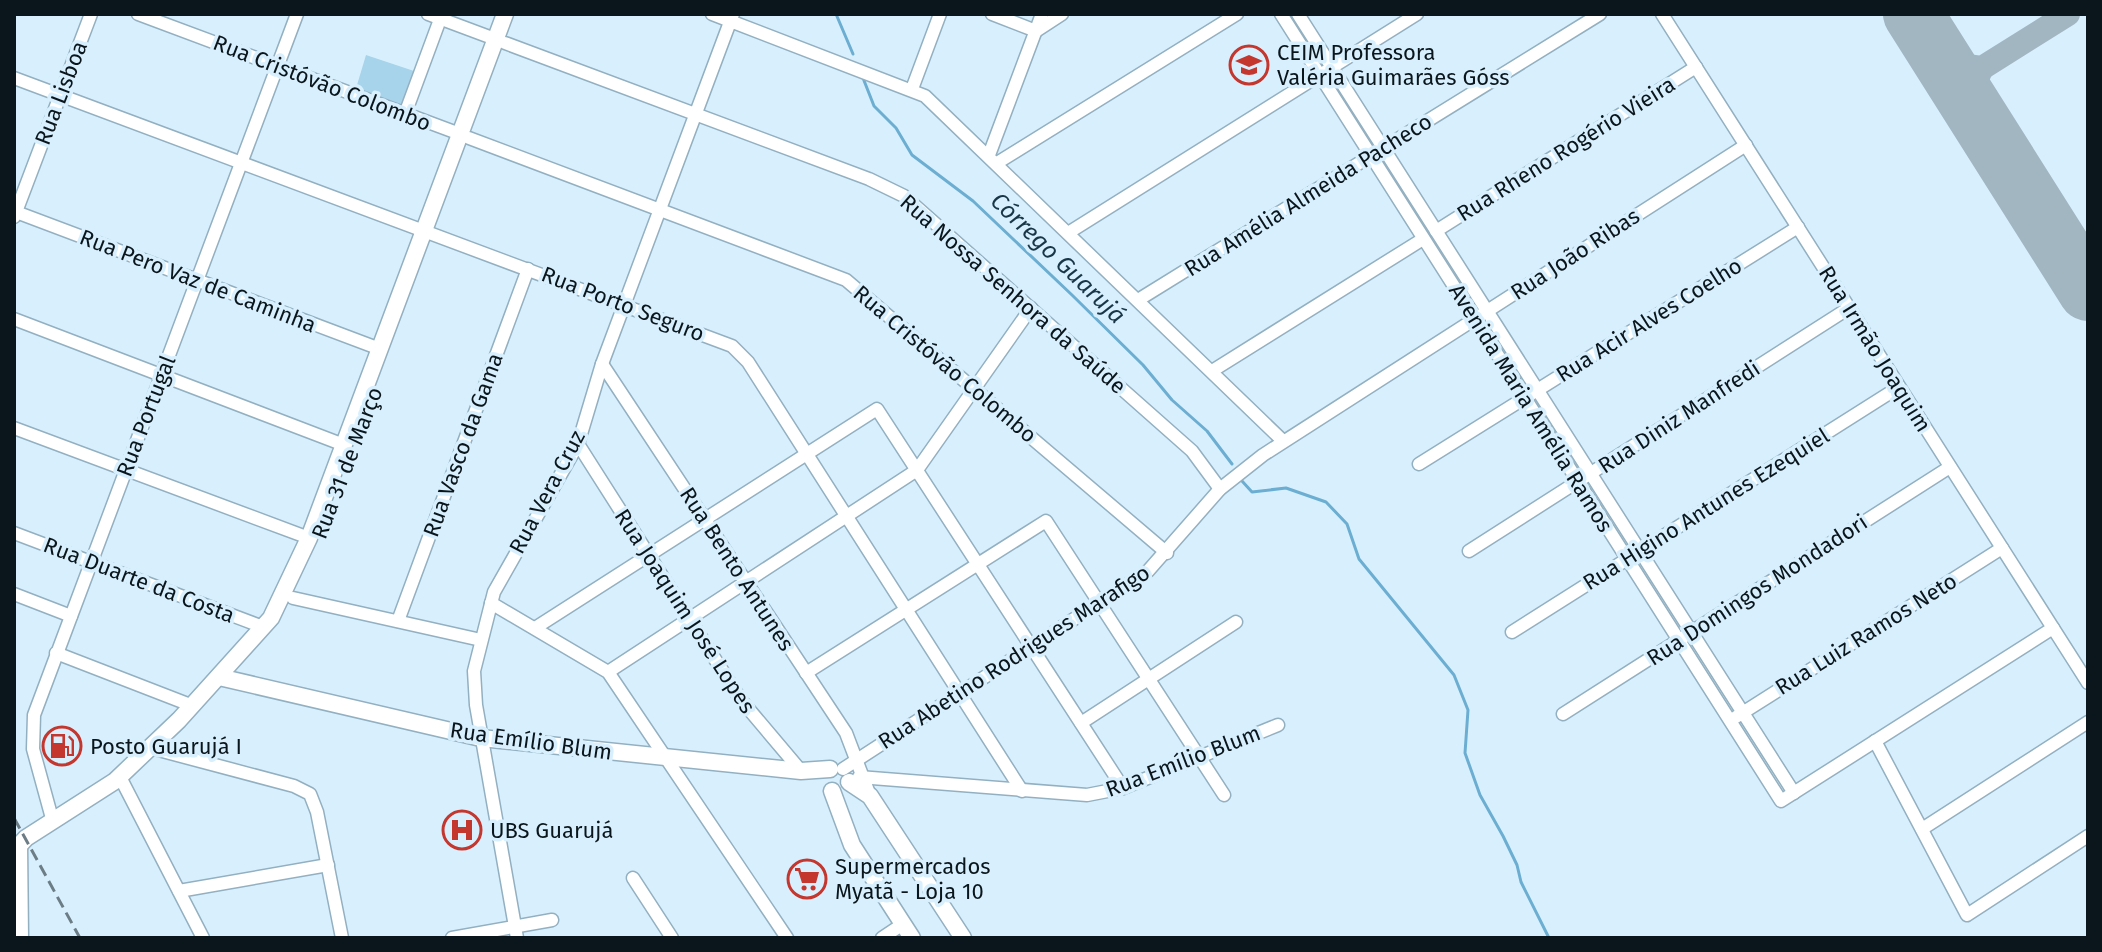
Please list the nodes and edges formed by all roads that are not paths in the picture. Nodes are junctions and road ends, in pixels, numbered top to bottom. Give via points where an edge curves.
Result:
1 (91, 14) edge
2 (138, 14) edge
3 (297, 14) edge
4 (505, 14) edge
5 (516, 14) edge
6 (712, 14) edge
7 (940, 14) edge
8 (992, 14) edge
9 (1042, 14) edge
10 (1062, 14) edge
11 (1237, 14) edge
12 (1281, 14) edge
13 (1298, 14) edge
14 (1417, 14) edge
15 (1600, 14) edge
16 (1662, 14) edge
17 (436, 16) edge
18 (732, 18) edge
19 (1036, 31) junction
20 (500, 41) junction
21 (277, 66) junction
22 (1332, 67) junction
23 (1696, 67) junction
24 (1319, 75) junction
25 (14, 78) edge
26 (912, 89) junction
27 (60, 95) junction
28 (405, 114) junction
29 (696, 114) junction
30 (464, 136) junction
31 (1746, 145) junction
32 (1383, 148) junction
33 (1371, 156) junction
34 (993, 159) junction
35 (241, 162) junction
36 (19, 188) edge
37 (660, 209) junction
38 (15, 214) edge
39 (1798, 227) junction
40 (1436, 231) junction
41 (429, 232) junction
42 (1068, 233) junction
43 (1423, 239) junction
44 (528, 269) junction
45 (197, 280) junction
46 (1138, 300) junction
47 (625, 304) junction
48 (1031, 308) junction
49 (1849, 308) junction
50 (1487, 311) junction
51 (14, 319) edge
52 (1474, 319) junction
53 (380, 349) junction
54 (602, 364) junction
55 (1212, 371) junction
56 (161, 375) junction
57 (1899, 387) junction
58 (975, 388) junction
59 (1537, 390) junction
60 (1524, 398) junction
61 (14, 428) edge
62 (1283, 441) junction
63 (578, 444) junction
64 (344, 445) junction
65 (807, 454) junction
66 (1419, 464) dead end
67 (1950, 467) junction
68 (125, 470) junction
69 (917, 470) junction
70 (1590, 473) junction
71 (1578, 481) junction
72 (1220, 489) junction
73 (846, 517) junction
74 (705, 520) junction
75 (14, 533) edge
76 (309, 538) junction
77 (2002, 548) junction
78 (1469, 551) dead end
79 (1640, 551) junction
80 (1167, 553) junction
81 (649, 555) junction
82 (1627, 559) junction
83 (91, 562) junction
84 (978, 564) junction
85 (746, 582) junction
86 (14, 594) edge
87 (293, 598) junction
88 (1099, 602) junction
89 (491, 603) junction
90 (906, 610) junction
91 (71, 616) junction
92 (690, 619) junction
93 (398, 621) junction
94 (1236, 622) dead end
95 (263, 627) junction
96 (535, 628) junction
97 (2053, 628) junction
98 (1512, 632) dead end
99 (1691, 632) junction
100 (481, 640) junction
101 (1679, 640) junction
102 (1030, 645) junction
103 (56, 653) junction
104 (608, 672) junction
105 (806, 673) junction
106 (224, 678) junction
107 (1149, 679) junction
108 (2088, 683) edge
109 (958, 692) junction
110 (193, 706) junction
111 (1743, 712) junction
112 (1563, 714) dead end
113 (1730, 721) junction
114 (2088, 722) edge
115 (1081, 723) junction
116 (1278, 725) dead end
117 (481, 738) junction
118 (1875, 741) junction
119 (156, 749) junction
120 (665, 757) junction
121 (1199, 757) junction
122 (801, 771) junction
123 (844, 776) junction
124 (122, 781) junction
125 (1123, 788) junction
126 (1022, 791) junction
127 (1794, 793) junction
128 (1224, 795) dead end
129 (53, 822) junction
130 (1922, 829) junction
131 (2088, 836) edge
132 (17, 847) edge
133 (328, 865) junction
134 (633, 878) dead end
135 (179, 891) junction
136 (552, 920) dead end
137 (907, 931) edge
138 (516, 932) edge
139 (22, 938) edge
140 (203, 938) edge
141 (342, 938) edge
142 (452, 938) edge
143 (672, 938) edge
144 (787, 938) edge
145 (882, 938) edge
146 (963, 938) edge

1 - 27 street, Rua Lisboa
2 - 21 street, Rua Cristóvão Colombo
3 - 21 street, Rua Portugal
4 - 20 main road, Rua 31 de Março
5 - 20 main road, Rua 31 de Março
6 - 18 street
7 - 26 street
8 - 19 street
9 - 19 street
10 - 19 street
11 - 34 street
12 - 24 street, Avenida Maria Amélia Ramos
13 - 22 street, Avenida Maria Amélia Ramos
14 - 22 street
15 - 32 street, Rua Amélia Almeida Pacheco
16 - 23 street, Rua Irmão Joaquim
17 - 20 street, Rua Nossa Senhora da Saúde
17 - 28 street
18 - 26 street
18 - 29 street, Rua Vera Cruz
19 - 34 street
20 - 29 street, Rua Nossa Senhora da Saúde
20 - 30 main road, Rua 31 de Março
21 - 28 street, Rua Cristóvão Colombo
21 - 35 street, Rua Portugal
22 - 24 street
22 - 32 street, Avenida Maria Amélia Ramos
23 - 31 street, Rua Irmão Joaquim
23 - 40 street, Rua Rheno Rogério Vieira
24 - 33 street, Avenida Maria Amélia Ramos
24 - 42 street
25 - 27 street, Rua Porto Seguro
26 - 34 street via 939,107
27 - 35 street, Rua Porto Seguro
27 - 36 street, Rua Lisboa
28 - 30 street, Rua Cristóvão Colombo
29 - 37 street, Rua Vera Cruz
29 - 48 street, Rua Nossa Senhora da Saúde via 904,196
30 - 37 street, Rua Cristóvão Colombo
30 - 41 main road, Rua 31 de Março
31 - 39 street, Rua Irmão Joaquim
31 - 50 street, Rua João Ribas
32 - 33 street, Rua Amélia Almeida Pacheco
32 - 40 street, Avenida Maria Amélia Ramos
33 - 43 street, Avenida Maria Amélia Ramos
33 - 46 street, Rua Amélia Almeida Pacheco
34 - 42 street
35 - 41 street, Rua Porto Seguro
35 - 45 street, Rua Portugal
36 - 38 street, Rua Lisboa
37 - 47 street, Rua Vera Cruz
37 - 58 street, Rua Cristóvão Colombo via 846,280
38 - 45 street, Rua Pero Vaz de Caminha
39 - 49 street, Rua Irmão Joaquim
39 - 59 street, Rua Acir Alves Coelho
40 - 50 street, Avenida Maria Amélia Ramos
41 - 44 street, Rua Porto Seguro
41 - 53 main road, Rua 31 de Março
41 - 87 main road, Rua 31 de Março
42 - 46 street
43 - 52 street, Avenida Maria Amélia Ramos
43 - 55 street
44 - 47 street, Rua Porto Seguro
44 - 93 street, Rua Vasco da Gama
45 - 53 street, Rua Pero Vaz de Caminha
45 - 56 street, Rua Portugal
46 - 55 street
47 - 54 street, Rua Vera Cruz
47 - 65 street, Rua Porto Seguro via 732,346 748,362
48 - 58 street
48 - 72 street, Rua Nossa Senhora da Saúde via 1192,451
49 - 57 street, Rua Irmão Joaquim
49 - 70 street, Rua Diniz Manfredi
50 - 52 street, Rua João Ribas
50 - 59 street, Avenida Maria Amélia Ramos
51 - 56 street
52 - 60 street, Avenida Maria Amélia Ramos
52 - 62 street, Rua João Ribas
53 - 64 main road, Rua 31 de Março
54 - 63 street, Rua Vera Cruz
54 - 74 street, Rua Bento Antunes
55 - 62 street
56 - 64 street
56 - 68 street, Rua Portugal
57 - 67 street, Rua Irmão Joaquim
57 - 79 street, Rua Higino Antunes Ezequiel
58 - 69 street
58 - 80 street, Rua Cristóvão Colombo
59 - 60 street, Rua Acir Alves Coelho
59 - 70 street, Avenida Maria Amélia Ramos
60 - 66 street, Rua Acir Alves Coelho
60 - 71 street, Avenida Maria Amélia Ramos
61 - 68 street
62 - 72 street, Rua Abetino Rodrigues Marafigo
63 - 81 street, Rua Joaquim José Lopes
63 - 89 street, Rua Vera Cruz
64 - 76 main road, Rua 31 de Março
65 - 69 street via 877,409
65 - 73 street, Rua Porto Seguro
65 - 74 street
67 - 77 street, Rua Irmão Joaquim
67 - 99 street, Rua Domingos Mondadori
68 - 76 street
68 - 83 street, Rua Portugal
69 - 73 street
69 - 84 street
70 - 71 street, Rua Diniz Manfredi
70 - 79 street, Avenida Maria Amélia Ramos
71 - 78 street, Rua Diniz Manfredi
71 - 82 street, Avenida Maria Amélia Ramos
72 - 80 street, Rua Abetino Rodrigues Marafigo
73 - 85 street
73 - 90 street, Rua Porto Seguro
74 - 81 street
74 - 85 street, Rua Bento Antunes
75 - 83 street, Rua Duarte da Costa
76 - 95 main road, Rua 31 de Março via 284,596
77 - 97 street, Rua Irmão Joaquim
77 - 111 street, Rua Luiz Ramos Neto
79 - 82 street, Rua Higino Antunes Ezequiel
79 - 99 street, Avenida Maria Amélia Ramos
80 - 88 street, Rua Abetino Rodrigues Marafigo
81 - 92 street, Rua Joaquim José Lopes
81 - 96 street
82 - 98 street, Rua Higino Antunes Ezequiel
82 - 101 street, Avenida Maria Amélia Ramos
83 - 91 street, Rua Portugal
83 - 95 street, Rua Duarte da Costa
84 - 88 street via 1046,521
84 - 90 street
84 - 102 street
85 - 92 street
85 - 105 street, Rua Bento Antunes
86 - 91 street
87 - 93 street
87 - 106 main road, Rua 31 de Março
88 - 102 street, Rua Abetino Rodrigues Marafigo
88 - 107 street
89 - 96 street
89 - 100 street, Rua Vera Cruz
90 - 105 street
90 - 109 street, Rua Porto Seguro
91 - 103 street, Rua Portugal
92 - 104 street
92 - 122 street, Rua Joaquim José Lopes via 749,710
93 - 100 street
94 - 107 street
95 - 106 main road, Rua 31 de Março
96 - 104 street
97 - 108 street, Rua Irmão Joaquim
97 - 118 street
99 - 101 street, Rua Domingos Mondadori
99 - 111 street, Avenida Maria Amélia Ramos
100 - 117 street, Rua Vera Cruz via 474,687
101 - 112 street, Rua Domingos Mondadori
101 - 113 street, Avenida Maria Amélia Ramos
102 - 109 street, Rua Abetino Rodrigues Marafigo
102 - 115 street
103 - 110 street
103 - 129 street, Rua Portugal via 31,737
104 - 120 street
105 - 123 street, Rua Bento Antunes via 846,733
106 - 110 main road, Rua 31 de Março
106 - 117 main road, Rua Emílio Blum
106 - 119 main road, Rua 31 de Março
107 - 115 street
107 - 121 street
109 - 123 street, Rua Abetino Rodrigues Marafigo
109 - 126 street, Rua Porto Seguro
110 - 119 main road, Rua 31 de Março
111 - 113 street, Rua Luiz Ramos Neto
111 - 127 street, Avenida Maria Amélia Ramos
113 - 127 street, Avenida Maria Amélia Ramos via 1781,801
114 - 130 street
115 - 125 street
116 - 121 street, Rua Emílio Blum
117 - 120 main road, Rua Emílio Blum
117 - 138 street, Rua Vera Cruz
118 - 127 street
118 - 130 street
119 - 124 main road, Rua 31 de Março
119 - 133 street via 303,789 315,802
120 - 122 main road, Rua Emílio Blum
120 - 144 street
121 - 125 street, Rua Emílio Blum
121 - 128 street
122 - 123 main road, Rua Emílio Blum
123 - 126 street, Rua Emílio Blum
123 - 137 main road via 852,845
123 - 146 main road via 870,796
124 - 129 main road, Rua 31 de Março via 77,815
124 - 135 street
125 - 126 street, Rua Emílio Blum via 1087,795
129 - 132 main road, Rua 31 de Março
130 - 131 street via 1967,915
132 - 139 street
133 - 135 street
133 - 141 street
134 - 143 street
135 - 140 street
136 - 138 street
137 - 145 street
138 - 142 street

